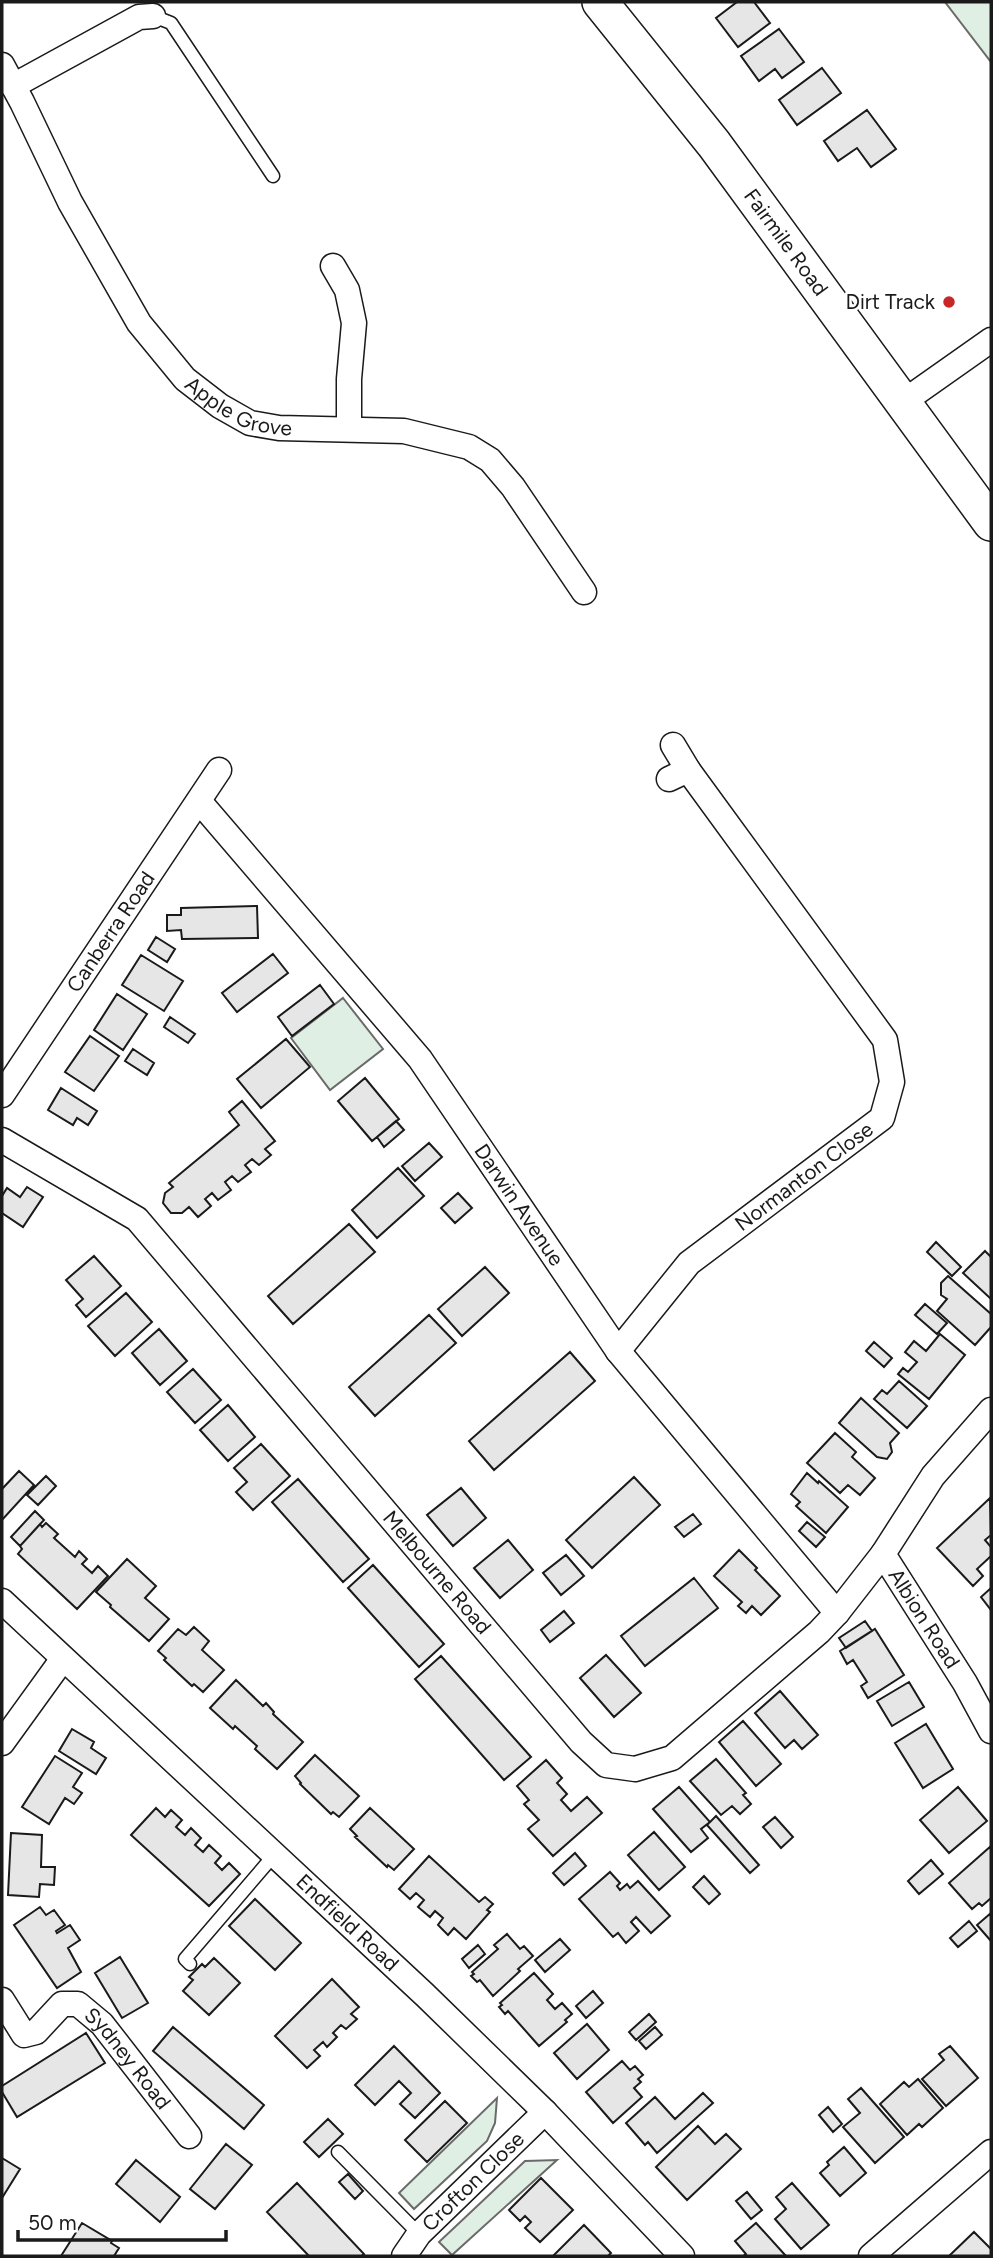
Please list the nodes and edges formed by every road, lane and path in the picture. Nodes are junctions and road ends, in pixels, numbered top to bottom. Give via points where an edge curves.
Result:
1 (600, 2) edge
2 (153, 16) joint
3 (8, 76) edge
4 (273, 176) dead end
5 (332, 266) dead end
6 (991, 340) edge
7 (903, 402) junction
8 (349, 429) junction
9 (991, 523) edge
10 (584, 592) dead end
11 (673, 745) dead end
12 (219, 770) dead end
13 (199, 802) junction
14 (2, 1095) edge
15 (2, 1140) edge
16 (618, 1352) junction
17 (991, 1410) edge
18 (883, 1553) junction
19 (2, 1601) edge
20 (837, 1613) junction
21 (62, 1660) junction
22 (991, 1731) edge
23 (2, 1743) edge
24 (275, 1854) junction
25 (190, 1964) dead end
26 (2, 2000) edge
27 (545, 2112) junction
28 (189, 2136) dead end
29 (338, 2152) dead end
30 (991, 2152) edge
31 (419, 2234) junction
32 (404, 2256) edge
33 (682, 2256) edge
34 (872, 2256) edge

1 - 7 main road, Fairmile Road via 714,144
2 - 3 street via 139,17
2 - 4 lane via 171,23
3 - 8 street, Apple Grove via 69,202 139,323 185,379 250,423
5 - 8 street via 347,290 354,323
6 - 7 street
7 - 9 main road, Fairmile Road
8 - 10 street, Apple Grove via 404,431 442,439 490,460
11 - 16 street, Normanton Close via 679,775 885,1040 892,1082 882,1118 690,1263
12 - 13 street, Canberra Road
13 - 14 street, Canberra Road
13 - 16 street, Darwin Avenue via 419,1059
15 - 20 street, Melbourne Road via 137,1219 581,1742 606,1765 635,1769 671,1758
16 - 20 street, Darwin Avenue
17 - 18 street, Albion Road via 933,1476
18 - 20 street, Melbourne Road
18 - 22 street, Albion Road
19 - 21 street, Endfield Road
21 - 23 street
21 - 24 street, Endfield Road
24 - 25 lane via 185,1959
24 - 27 street, Endfield Road
26 - 28 street, Sydney Road via 24,2035 37,2032 62,2004 78,2004 102,2024
27 - 31 street, Crofton Close
27 - 33 street, Endfield Road
29 - 31 lane
30 - 34 street
31 - 32 street, Crofton Close

